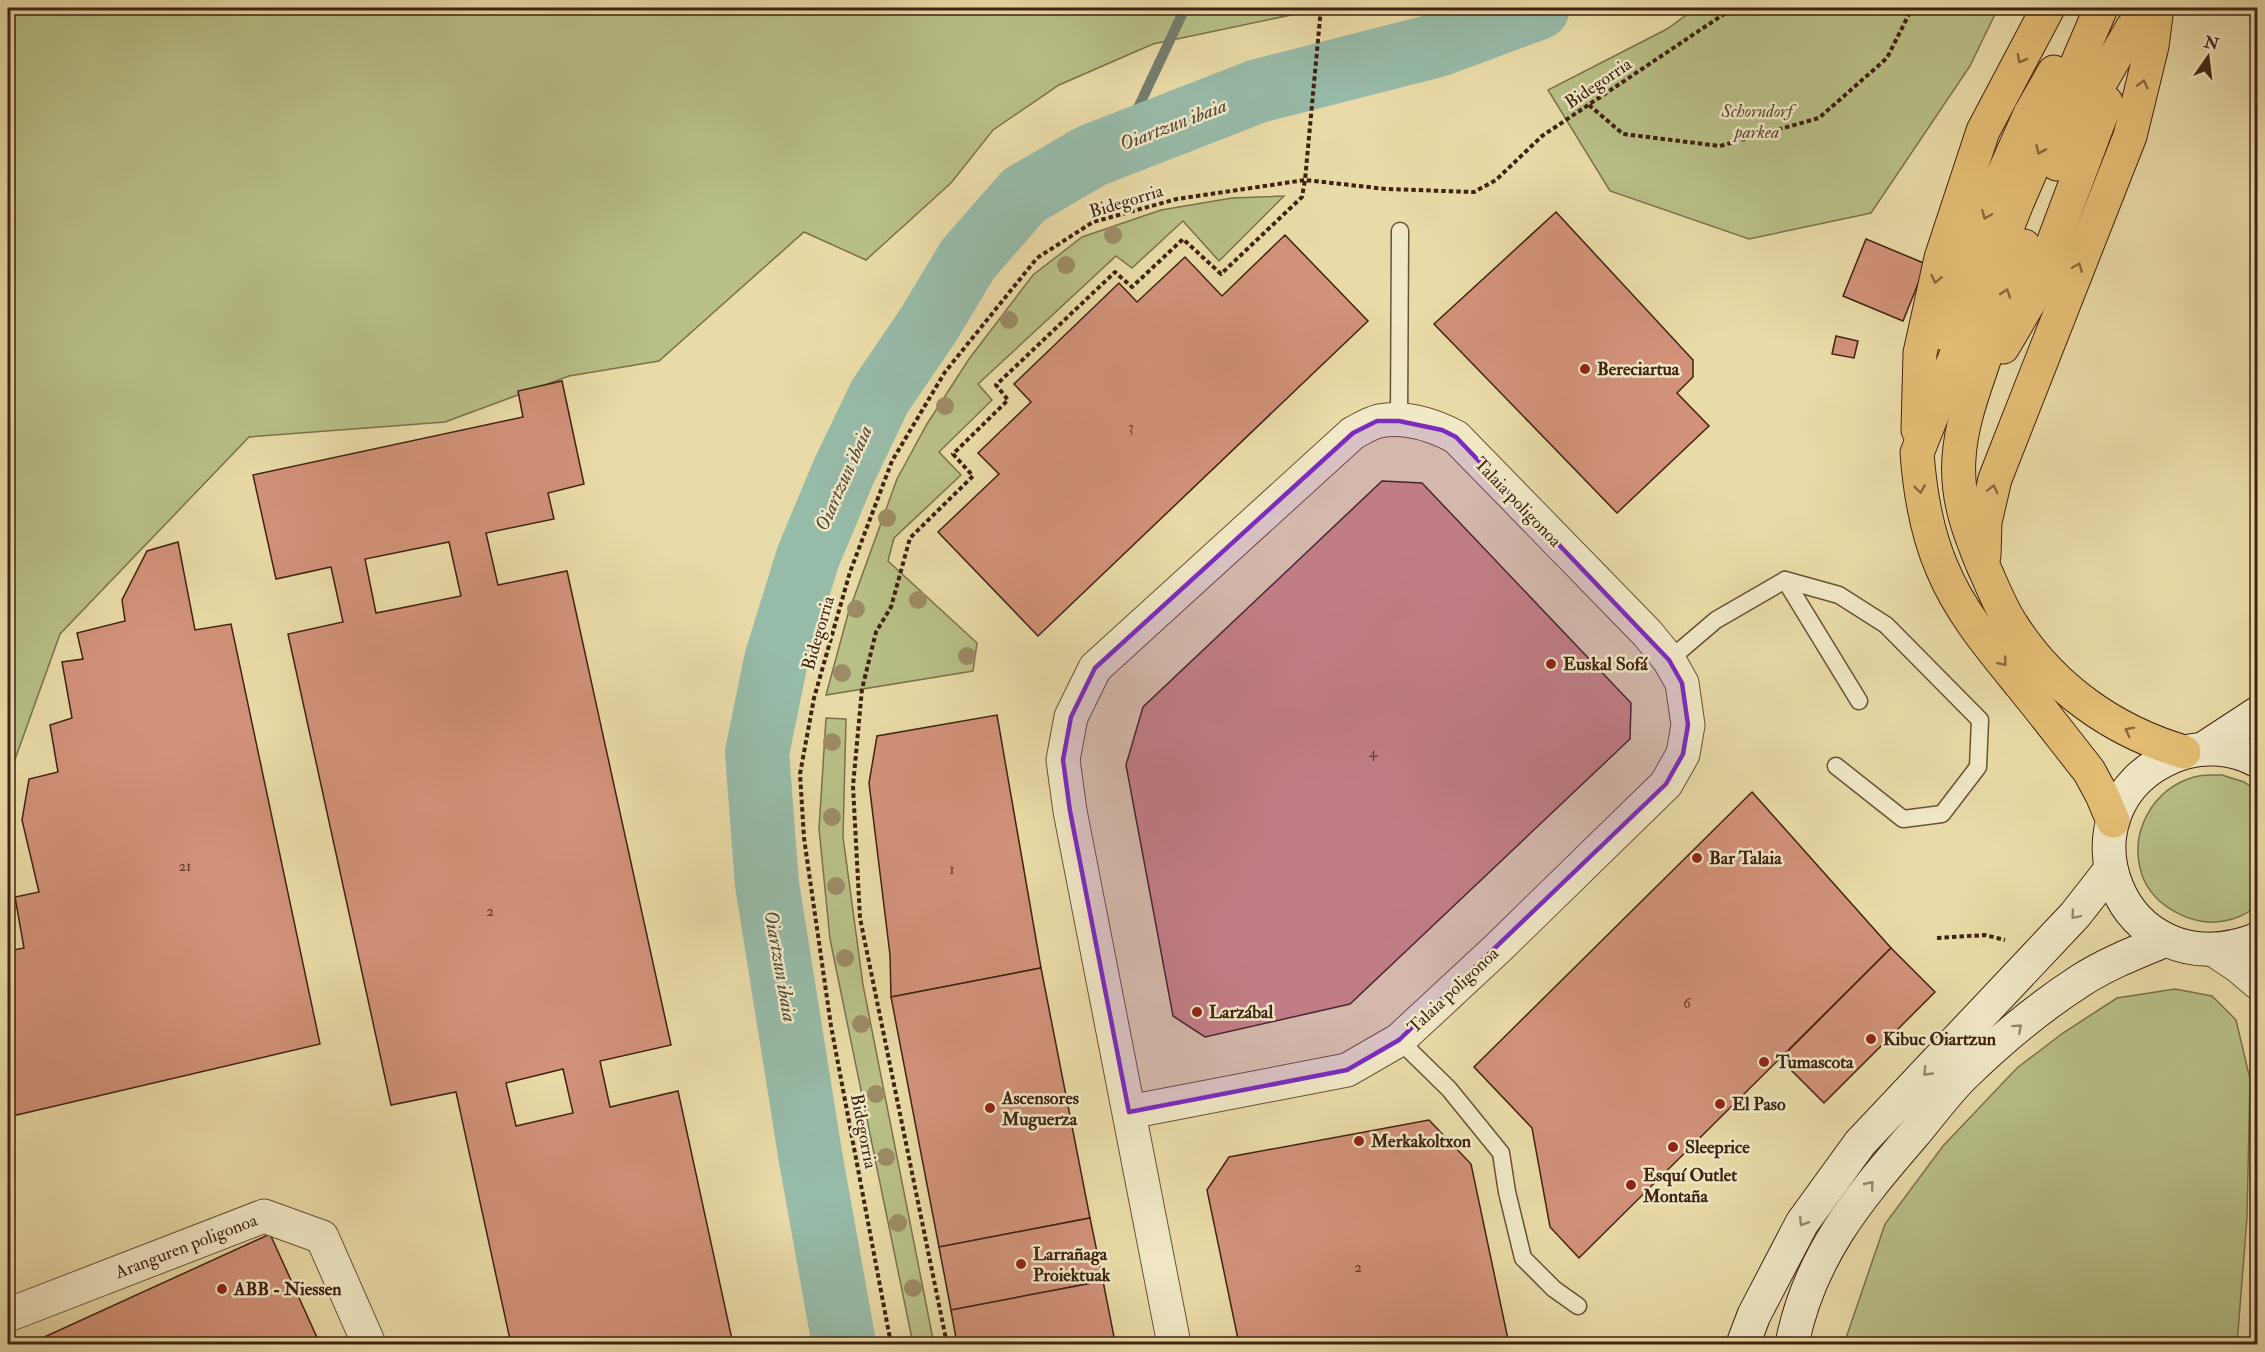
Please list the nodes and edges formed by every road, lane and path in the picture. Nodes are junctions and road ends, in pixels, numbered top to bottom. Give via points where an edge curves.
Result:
1 (1321, 8) edge
2 (1733, 8) edge
3 (1912, 8) edge
4 (2048, 8) edge
5 (2157, 8) edge
6 (2099, 14) edge
7 (2136, 18) edge
8 (1589, 105) junction
9 (1305, 180) junction
10 (1400, 231) dead end
11 (1399, 421) junction
12 (1917, 453) junction
13 (1984, 567) junction
14 (1785, 580) junction
15 (1669, 660) junction
16 (1859, 701) dead end
17 (2258, 713) edge
18 (2193, 750) junction
19 (2258, 761) edge
20 (1836, 766) dead end
21 (2113, 821) junction
22 (2111, 869) junction
23 (1937, 938) dead end
24 (2258, 939) edge
25 (2006, 940) dead end
26 (2166, 940) junction
27 (2214, 950) junction
28 (2258, 984) edge
29 (1399, 1040) junction
30 (1129, 1112) junction
31 (1578, 1306) dead end
32 (8, 1315) edge
33 (369, 1344) edge
34 (891, 1344) edge
35 (947, 1344) edge
36 (1174, 1344) edge
37 (1743, 1344) edge
38 (1792, 1344) edge

1 - 9 path
2 - 8 path, Bidegorria
3 - 8 path via 1887,58 1819,118 1720,146 1623,134
4 -> 12 highway via 1983,130 1941,258 1920,353
13 -> 5 highway via 1985,522 1995,479 2130,136
6 -> 12 highway via 2017,203
13 -> 7 highway via 1972,543 1959,489 1962,431 2009,284 2066,142
8 - 9 path, Bidegorria via 1542,136 1496,180 1474,192 1386,189
9 - 34 path, Bidegorria via 1177,199 1093,222 1037,258 933,391 892,461 850,572 814,698 800,774 804,838 831,1026
9 - 35 path via 1302,197 1221,274 1183,239 1132,288 1115,272 996,386 1008,400 953,454 973,477 910,538 891,607 876,632 859,706 853,786 860,918
10 - 11 lane
11 - 15 street, Talaia poligonoa via 1418,422 1456,437
11 - 30 street, Talaia poligonoa via 1377,421 1353,433 1095,668 1071,717 1063,760 1070,811
12 -> 21 highway via 1920,493 1929,532 1959,603 2089,771
18 -> 13 highway via 2159,744 2121,727 2073,694 2030,651 1996,597
14 - 15 lane via 1716,620
14 - 16 lane
14 - 20 lane via 1839,595 1886,625 1980,720 1978,767 1942,814 1903,819
15 - 29 street, Talaia poligonoa via 1682,683 1688,725 1683,754 1666,784
17 - 18 street
18 - 19 street via 2225,749
18 - 21 street via 2160,762 2139,777 2123,797
21 - 22 street
22 - 26 street via 2130,911
22 -> 37 street via 2075,915 1860,1143 1802,1223
23 - 25 path via 1984,935
24 - 27 street
26 - 27 street via 2198,950
38 -> 26 street via 1804,1300 1835,1232 1867,1188 1963,1077 2032,1015 2081,980
27 - 28 street
29 - 30 street, Talaia poligonoa via 1347,1070
29 - 31 lane via 1449,1089 1501,1153 1523,1258
30 - 36 street, Talaia poligonoa
32 - 33 street, Aranguren poligonoa via 264,1216 322,1237

